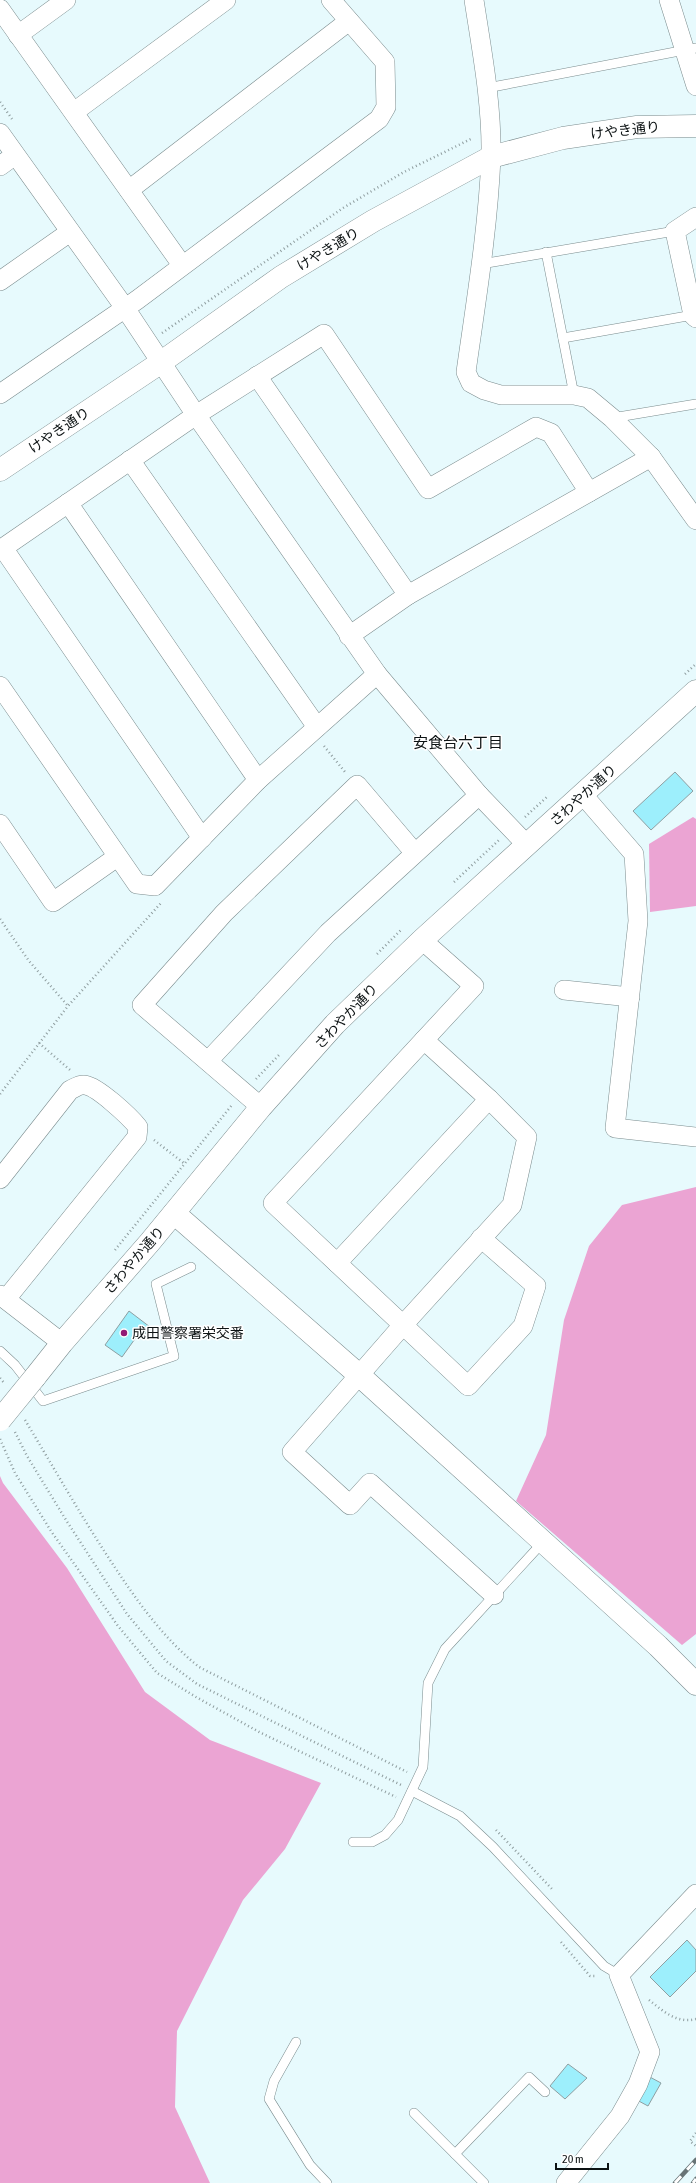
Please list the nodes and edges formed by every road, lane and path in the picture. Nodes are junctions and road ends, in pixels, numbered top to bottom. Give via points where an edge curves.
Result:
1 (66, 0) edge
2 (226, 0) edge
3 (330, 0) edge
4 (474, 0) edge
5 (669, 0) edge
6 (0, 9) edge
7 (349, 21) junction
8 (18, 35) junction
9 (690, 49) edge
10 (696, 86) edge
11 (487, 88) junction
12 (0, 102) edge
13 (74, 112) junction
14 (696, 126) edge
15 (7, 127) edge
16 (15, 155) junction
17 (491, 157) junction
18 (0, 166) edge
19 (128, 190) junction
20 (696, 217) edge
21 (675, 231) junction
22 (70, 232) junction
23 (546, 252) junction
24 (481, 264) junction
25 (182, 265) junction
26 (0, 281) edge
27 (125, 308) junction
28 (695, 316) edge
29 (158, 327) dead end
30 (563, 338) junction
31 (168, 357) junction
32 (257, 376) junction
33 (0, 394) edge
34 (574, 394) junction
35 (696, 404) edge
36 (196, 415) junction
37 (612, 418) junction
38 (651, 457) junction
39 (130, 460) junction
40 (0, 470) edge
41 (589, 492) junction
42 (68, 502) junction
43 (696, 520) edge
44 (1, 549) edge
45 (408, 595) junction
46 (349, 636) junction
47 (377, 674) junction
48 (0, 686) edge
49 (696, 691) edge
50 (323, 734) junction
51 (324, 746) junction
52 (318, 751) dead end
53 (258, 780) junction
54 (357, 785) junction
55 (479, 795) junction
56 (583, 795) junction
57 (0, 824) edge
58 (202, 838) junction
59 (528, 845) junction
60 (414, 852) junction
61 (117, 857) junction
62 (162, 902) dead end
63 (0, 918) edge
64 (422, 940) junction
65 (564, 990) dead end
66 (630, 997) junction
67 (68, 1006) junction
68 (424, 1040) junction
69 (39, 1043) junction
70 (208, 1062) junction
71 (87, 1085) junction
72 (0, 1094) edge
73 (489, 1099) junction
74 (261, 1107) junction
75 (138, 1127) junction
76 (696, 1137) edge
77 (202, 1177) junction
78 (0, 1179) edge
79 (174, 1213) junction
80 (481, 1238) junction
81 (337, 1263) junction
82 (191, 1267) dead end
83 (3, 1297) edge
84 (403, 1325) junction
85 (62, 1343) junction
86 (0, 1351) edge
87 (359, 1376) junction
88 (0, 1378) edge
89 (9, 1391) dead end
90 (24, 1417) dead end
91 (7, 1424) edge
92 (0, 1439) edge
93 (543, 1542) junction
94 (494, 1596) junction
95 (696, 1684) edge
96 (419, 1778) junction
97 (412, 1791) junction
98 (407, 1802) junction
99 (490, 1825) dead end
100 (353, 1842) dead end
101 (696, 1894) edge
102 (557, 1895) dead end
103 (560, 1940) dead end
104 (619, 1975) junction
105 (647, 1998) dead end
106 (696, 2018) edge
107 (296, 2042) dead end
108 (545, 2092) dead end
109 (414, 2113) dead end
110 (696, 2133) edge
111 (696, 2146) edge
112 (455, 2154) junction
113 (326, 2183) edge
114 (484, 2183) edge
115 (566, 2183) edge

1 - 8 street
2 - 13 street
3 - 7 street
4 - 11 street
5 - 9 street
6 - 8 street
7 - 19 street
7 - 25 street via 385,62 386,106 379,119
8 - 13 street
9 - 10 street
9 - 11 lane
11 - 17 street
12 - 15 path
13 - 19 street
14 - 17 street, けやき通り via 637,127 585,134
15 - 16 street
16 - 18 street
16 - 22 street
17 - 24 street
17 - 31 street, けやき通り via 373,221 287,273
19 - 25 street
20 - 21 street
21 - 23 lane
21 - 28 street
22 - 26 street
22 - 27 street
23 - 24 lane
23 - 30 lane
24 - 34 street via 466,372 471,383 501,395
25 - 27 street
27 - 31 street
27 - 33 street
28 - 30 lane
29 - 31 path
30 - 34 lane
31 - 36 street
31 - 40 street, けやき通り
32 - 36 street
32 - 41 street via 324,334 428,489 536,427 552,432
32 - 45 street
34 - 37 street via 588,398
35 - 37 lane
36 - 39 street
36 - 46 street
37 - 38 street
38 - 41 street
38 - 43 street
39 - 42 street
39 - 50 street
41 - 45 street
42 - 44 street
42 - 53 street
44 - 58 street
45 - 46 street
46 - 47 street
47 - 50 street
47 - 55 street
48 - 61 street
49 - 56 street, さわやか通り
50 - 51 path
50 - 53 street
51 - 52 path
51 - 54 path
53 - 58 street
54 - 60 street
54 - 70 street via 224,913 142,1005
55 - 59 street
55 - 60 street
56 - 59 street, さわやか通り
56 - 66 street via 634,854 638,922
57 - 61 street via 53,902
58 - 61 street via 155,886 137,884
59 - 64 street, さわやか通り
60 - 70 street via 328,933
62 - 67 path
63 - 67 path via 29,961
64 - 68 street via 474,986
64 - 74 street, さわやか通り via 336,1024
65 - 66 street
66 - 76 street via 615,1128
67 - 69 path
68 - 73 street
68 - 81 street via 272,1202
69 - 71 path
69 - 72 path
70 - 74 street
71 - 75 street via 132,1119
71 - 78 street via 70,1090
73 - 80 street via 527,1137 512,1205
73 - 81 street
74 - 77 street, さわやか通り
75 - 77 path
75 - 83 street via 137,1137
77 - 79 street, さわやか通り
79 - 85 street, さわやか通り
79 - 87 street
80 - 84 street
80 - 84 street via 536,1286 524,1326 468,1386
81 - 84 street
82 - 86 lane via 156,1284 174,1356 43,1401
83 - 85 street
84 - 87 street
85 - 91 street, さわやか通り, bridge via 35,1378
87 - 93 street
87 - 94 street via 292,1452 350,1504 370,1483
88 - 89 path
90 - 96 path via 84,1520 134,1596 177,1649 199,1667
91 - 97 path via 123,1608 166,1661 197,1684
92 - 98 path via 15,1473 51,1531 118,1626 157,1673 261,1733
93 - 94 lane
93 - 95 street via 658,1646
94 - 96 lane via 445,1649 428,1683 423,1767
96 - 97 lane
97 - 98 lane
97 - 104 lane via 460,1816 493,1846 604,1966
98 - 100 lane via 398,1820 385,1835 372,1842
99 - 102 path via 503,1835
101 - 104 street
103 - 104 path via 590,1976
104 - 115 street via 650,2052 638,2084 620,2116
105 - 106 path via 664,2012 686,2021
107 - 113 lane via 274,2081 269,2099 310,2165
108 - 112 lane via 529,2077
109 - 112 lane
110 - 111 path via 690,2141
112 - 114 lane

